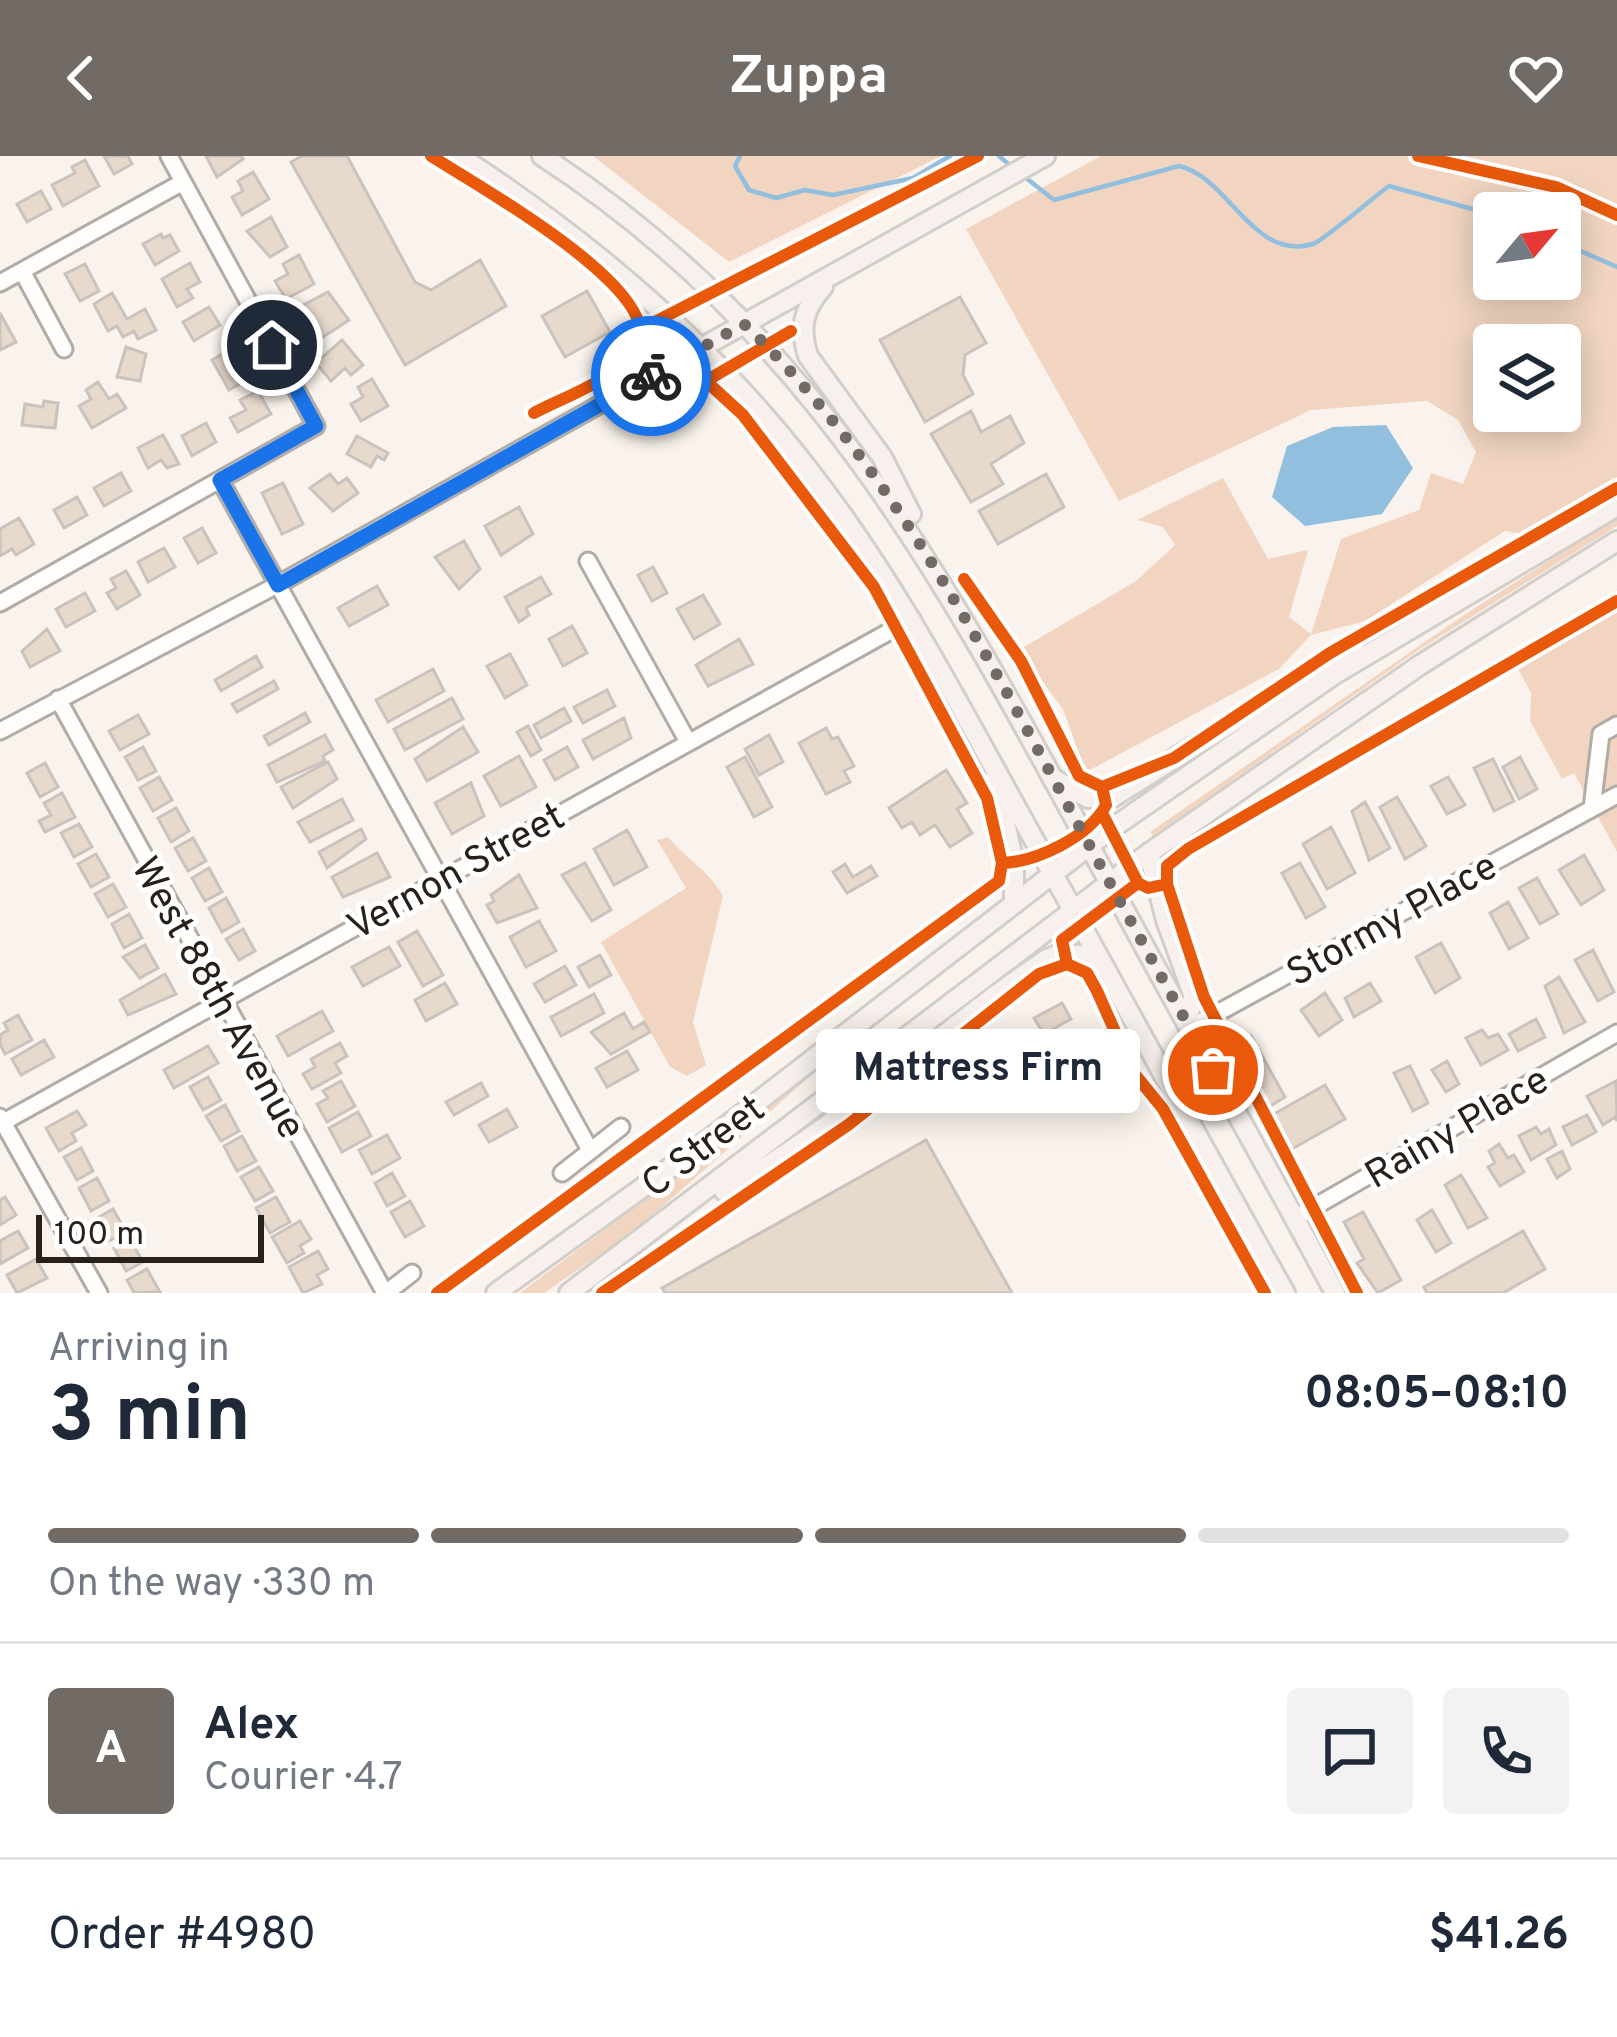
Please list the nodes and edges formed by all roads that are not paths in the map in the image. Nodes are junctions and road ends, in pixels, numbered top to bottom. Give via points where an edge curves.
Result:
1 (169, 156) edge
2 (459, 156) edge
3 (542, 156) edge
4 (1045, 156) edge
5 (183, 182) junction
6 (22, 271) junction
7 (832, 275) junction
8 (0, 283) edge
9 (744, 324) junction
10 (700, 348) junction
11 (64, 349) dead end
12 (220, 480) junction
13 (1617, 506) edge
14 (1617, 541) edge
15 (588, 561) dead end
16 (937, 574) junction
17 (278, 585) junction
18 (0, 604) edge
19 (912, 619) junction
20 (1388, 640) junction
21 (58, 699) junction
22 (1617, 725) edge
23 (0, 731) edge
24 (687, 740) junction
25 (995, 766) junction
26 (1052, 778) junction
27 (1617, 795) edge
28 (1592, 808) junction
29 (1090, 845) junction
30 (1149, 853) junction
31 (1053, 873) junction
32 (439, 879) junction
33 (1110, 883) junction
34 (1014, 902) junction
35 (1073, 910) junction
36 (1100, 958) junction
37 (220, 1001) junction
38 (1188, 1025) junction
39 (1617, 1033) edge
40 (1, 1121) edge
41 (621, 1127) dead end
42 (590, 1150) junction
43 (562, 1173) dead end
44 (1295, 1218) junction
45 (667, 1222) junction
46 (412, 1273) dead end
47 (99, 1293) edge
48 (386, 1293) edge
49 (496, 1293) edge
50 (569, 1293) edge
51 (1285, 1293) edge
52 (1335, 1293) edge

1 - 5 street
2 - 10 main road via 634,283
3 - 9 main road via 664,249
4 - 7 main road
5 - 6 street
5 - 12 street via 316,426
6 - 8 street
6 - 11 street
7 - 9 main road
7 - 16 main road via 805,307 808,356 882,457
9 - 10 main road
9 - 16 main road via 857,453
10 - 17 street
10 - 19 main road via 807,468
12 - 17 street
12 - 18 street
13 - 20 main road, C Street
14 - 30 main road, C Street via 1420,665
15 - 24 street
16 - 26 main road
17 - 21 street
17 - 32 street
19 - 24 street, Vernon Street
19 - 25 main road
20 - 26 main road via 1329,662 1113,797 1088,799
20 - 29 main road, C Street
21 - 23 street
21 - 37 street, West 88th Avenue
22 - 28 street via 1601,734
24 - 32 street, Vernon Street
25 - 31 main road
25 - 34 main road
26 - 29 main road
27 - 28 street, Stormy Place
28 - 38 street, Stormy Place
29 - 31 main road, C Street
29 - 33 main road
30 - 33 main road, C Street
30 - 38 main road via 1194,997
31 - 34 main road, C Street
31 - 35 main road
32 - 37 street, Vernon Street
32 - 42 street
33 - 35 main road, C Street
33 - 38 main road
34 - 49 main road, C Street via 783,1084
35 - 36 main road
35 - 45 main road, C Street
36 - 45 main road via 1047,959 776,1163
36 - 51 main road
37 - 40 street, Vernon Street
37 - 48 street, West 88th Avenue
38 - 44 main road
39 - 44 street, Rainy Place
40 - 47 street
41 - 42 street
42 - 43 street
44 - 52 main road
45 - 50 main road, C Street
46 - 48 street

